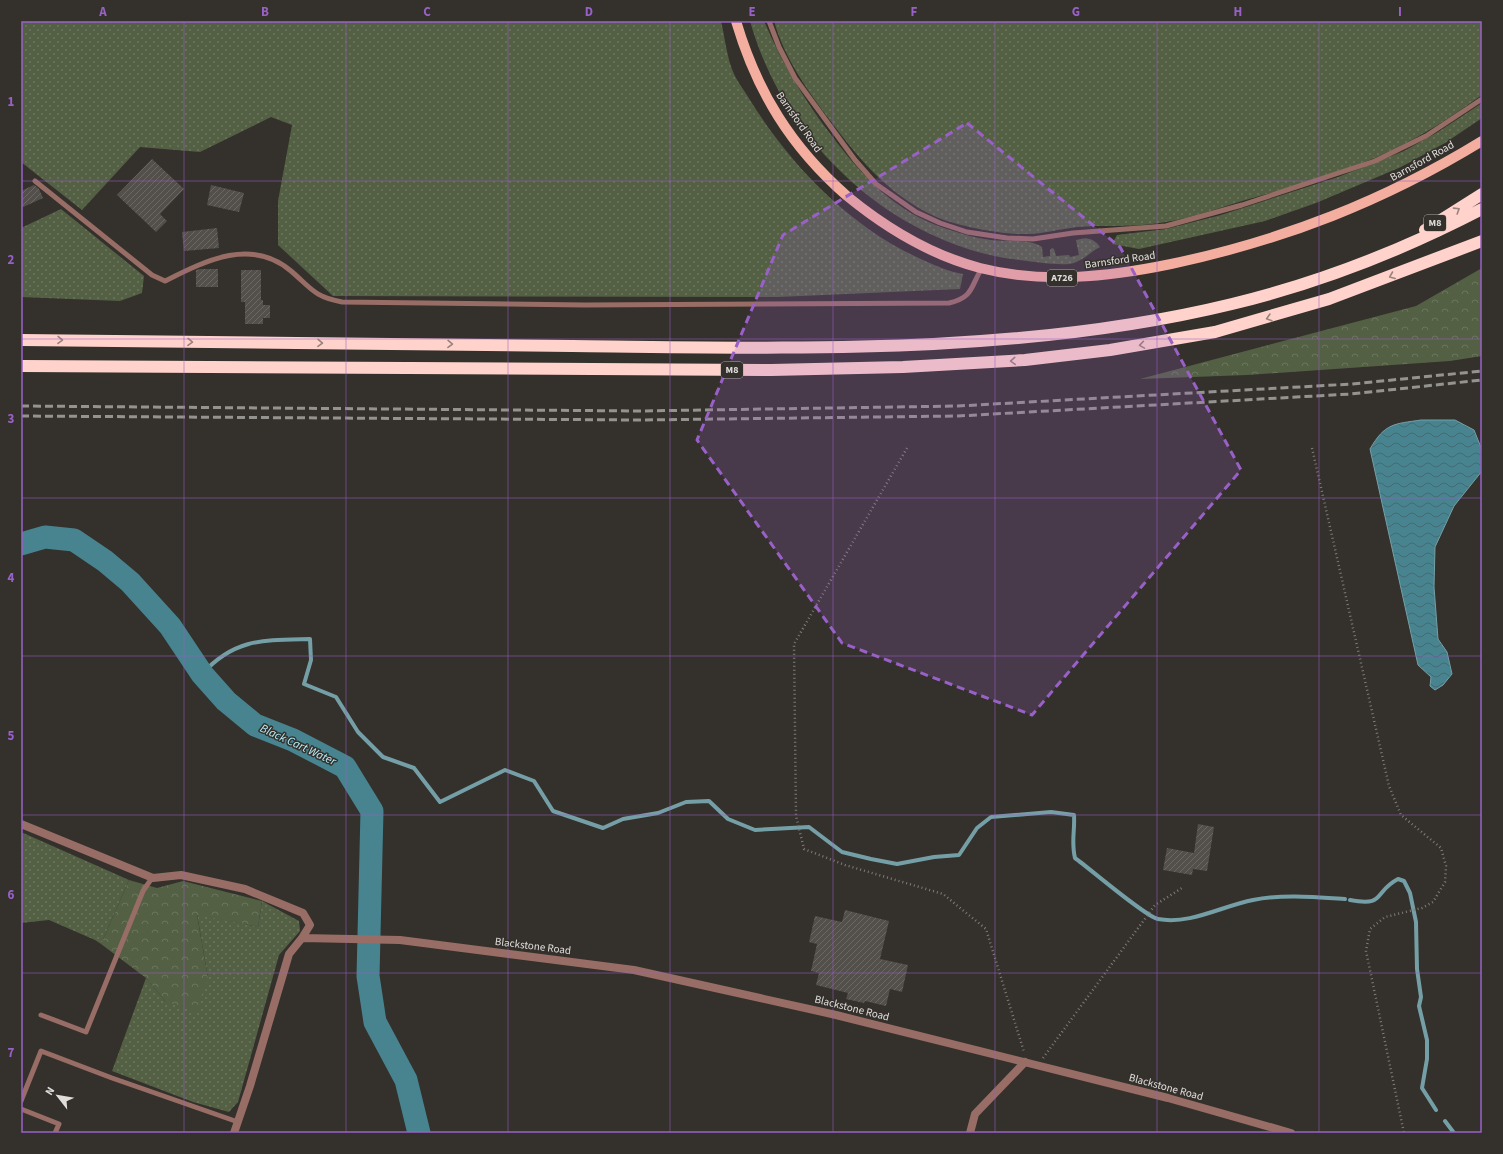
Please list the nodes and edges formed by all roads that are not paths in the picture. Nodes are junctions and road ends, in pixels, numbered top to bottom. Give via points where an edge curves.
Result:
1 (736, 21) edge
2 (769, 21) edge
3 (1482, 99) edge
4 (1482, 141) edge
5 (35, 181) dead end
6 (1482, 194) edge
7 (1482, 209) edge
8 (1482, 235) edge
9 (1482, 241) edge
10 (1388, 253) junction
11 (1428, 261) junction
12 (982, 268) junction
13 (21, 340) edge
14 (21, 366) edge
15 (21, 824) edge
16 (152, 878) junction
17 (302, 938) junction
18 (41, 1015) dead end
19 (1025, 1062) junction
20 (21, 1101) edge
21 (21, 1109) edge
22 (238, 1122) junction
23 (55, 1133) edge
24 (234, 1133) edge
25 (970, 1133) edge
26 (1291, 1133) edge

1 - 12 main road, Barnsford Road / A726 via 750,64 765,96 792,138 821,172 857,204 892,228 942,254
2 - 3 lane via 795,78 855,160 876,184 916,212 940,223 967,232 1007,238 1033,239 1073,233 1166,226 1242,205 1374,161 1426,136
4 - 12 main road, Barnsford Road / A726 via 1408,183 1346,212 1282,235 1208,256 1082,277 1038,277
5 - 12 lane via 152,275 165,281 215,258 258,254 275,259 312,291 326,299 342,302 585,305 949,303 961,300 974,288
10 -> 6 highway, M8
7 - 10 highway, M8
8 - 11 highway, M8
9 - 11 highway, M8
13 -> 10 highway, M8 via 714,348 840,347 967,341 1067,333 1232,304 1290,288
11 -> 14 highway, M8 via 1329,299 1215,332 1110,350 994,362 903,368 771,370
15 - 16 street
16 - 17 street via 181,875 245,889 304,913 310,925
16 - 18 lane via 143,891 86,1032
17 - 19 street, Blackstone Road via 400,940 634,970 836,1015
17 - 22 street via 289,954
19 - 25 street via 975,1114
19 - 26 street, Blackstone Road via 1168,1098
20 - 22 lane via 41,1051
21 - 23 lane via 59,1124
22 - 24 street

